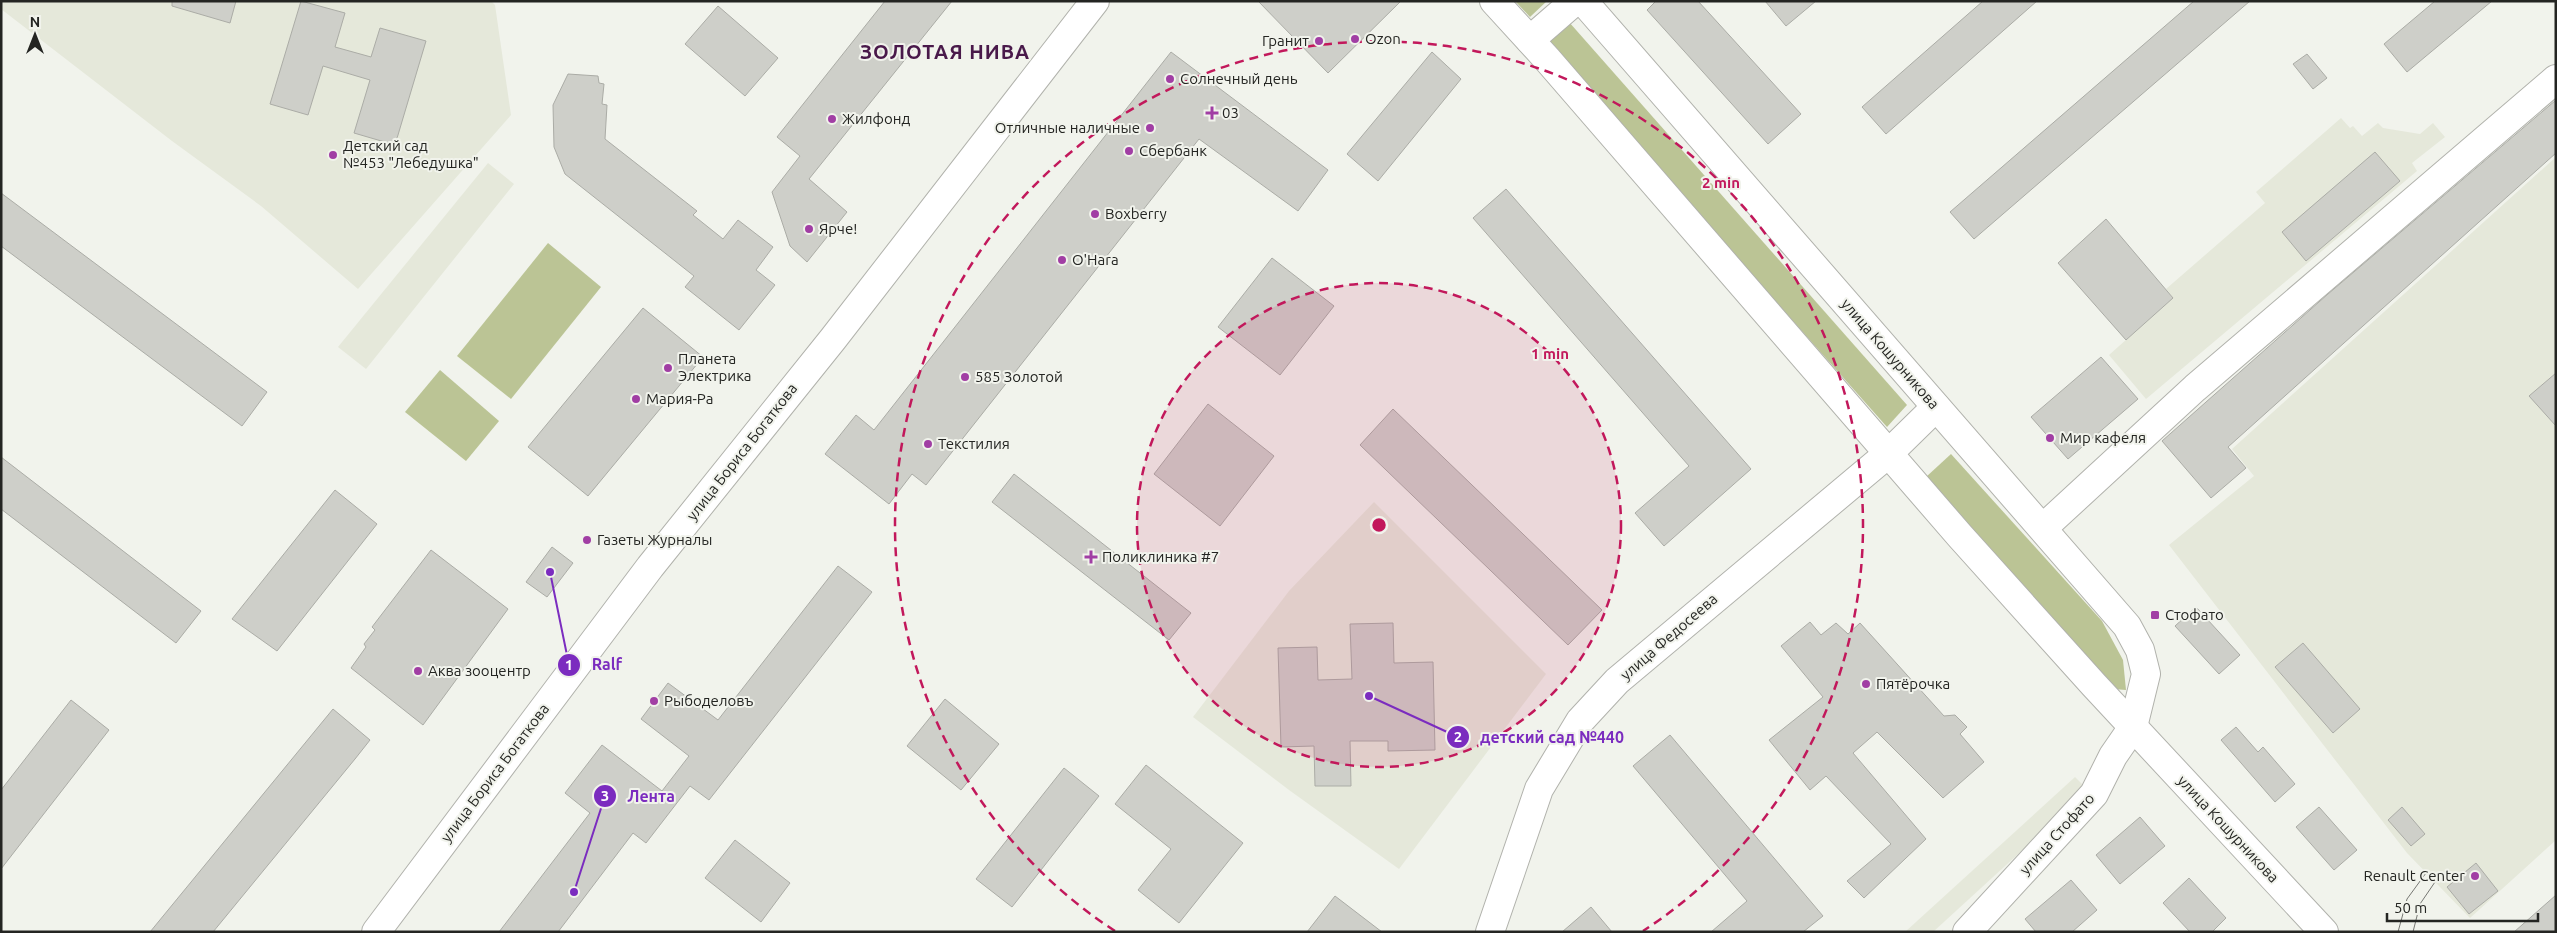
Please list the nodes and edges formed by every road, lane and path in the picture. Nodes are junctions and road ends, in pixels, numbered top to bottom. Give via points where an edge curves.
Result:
1 (1095, 1) edge
2 (1494, 1) edge
3 (1575, 1) edge
4 (1583, 1) edge
5 (1530, 40) junction
6 (2556, 79) edge
7 (1936, 407) junction
8 (1889, 453) junction
9 (2043, 528) junction
10 (2133, 727) junction
11 (376, 932) edge
12 (1490, 932) edge
13 (1967, 932) edge
14 (2324, 932) edge

1 - 11 main road, улица Бориса Богаткова via 833,339 650,567
2 - 5 main road, улица Кошурникова
3 - 5 main road
4 - 7 main road, улица Кошурникова
5 - 8 main road, улица Кошурникова
6 - 9 main road via 2195,388
7 - 8 main road, улица Федосеева
7 - 9 main road, улица Кошурникова
8 - 10 main road, улица Кошурникова
8 - 12 main road, улица Федосеева via 1618,681 1580,721 1539,789
9 - 10 main road, улица Кошурникова via 2127,626 2140,650 2146,674
10 - 13 main road, улица Стофато via 2094,794
10 - 14 main road, улица Кошурникова

